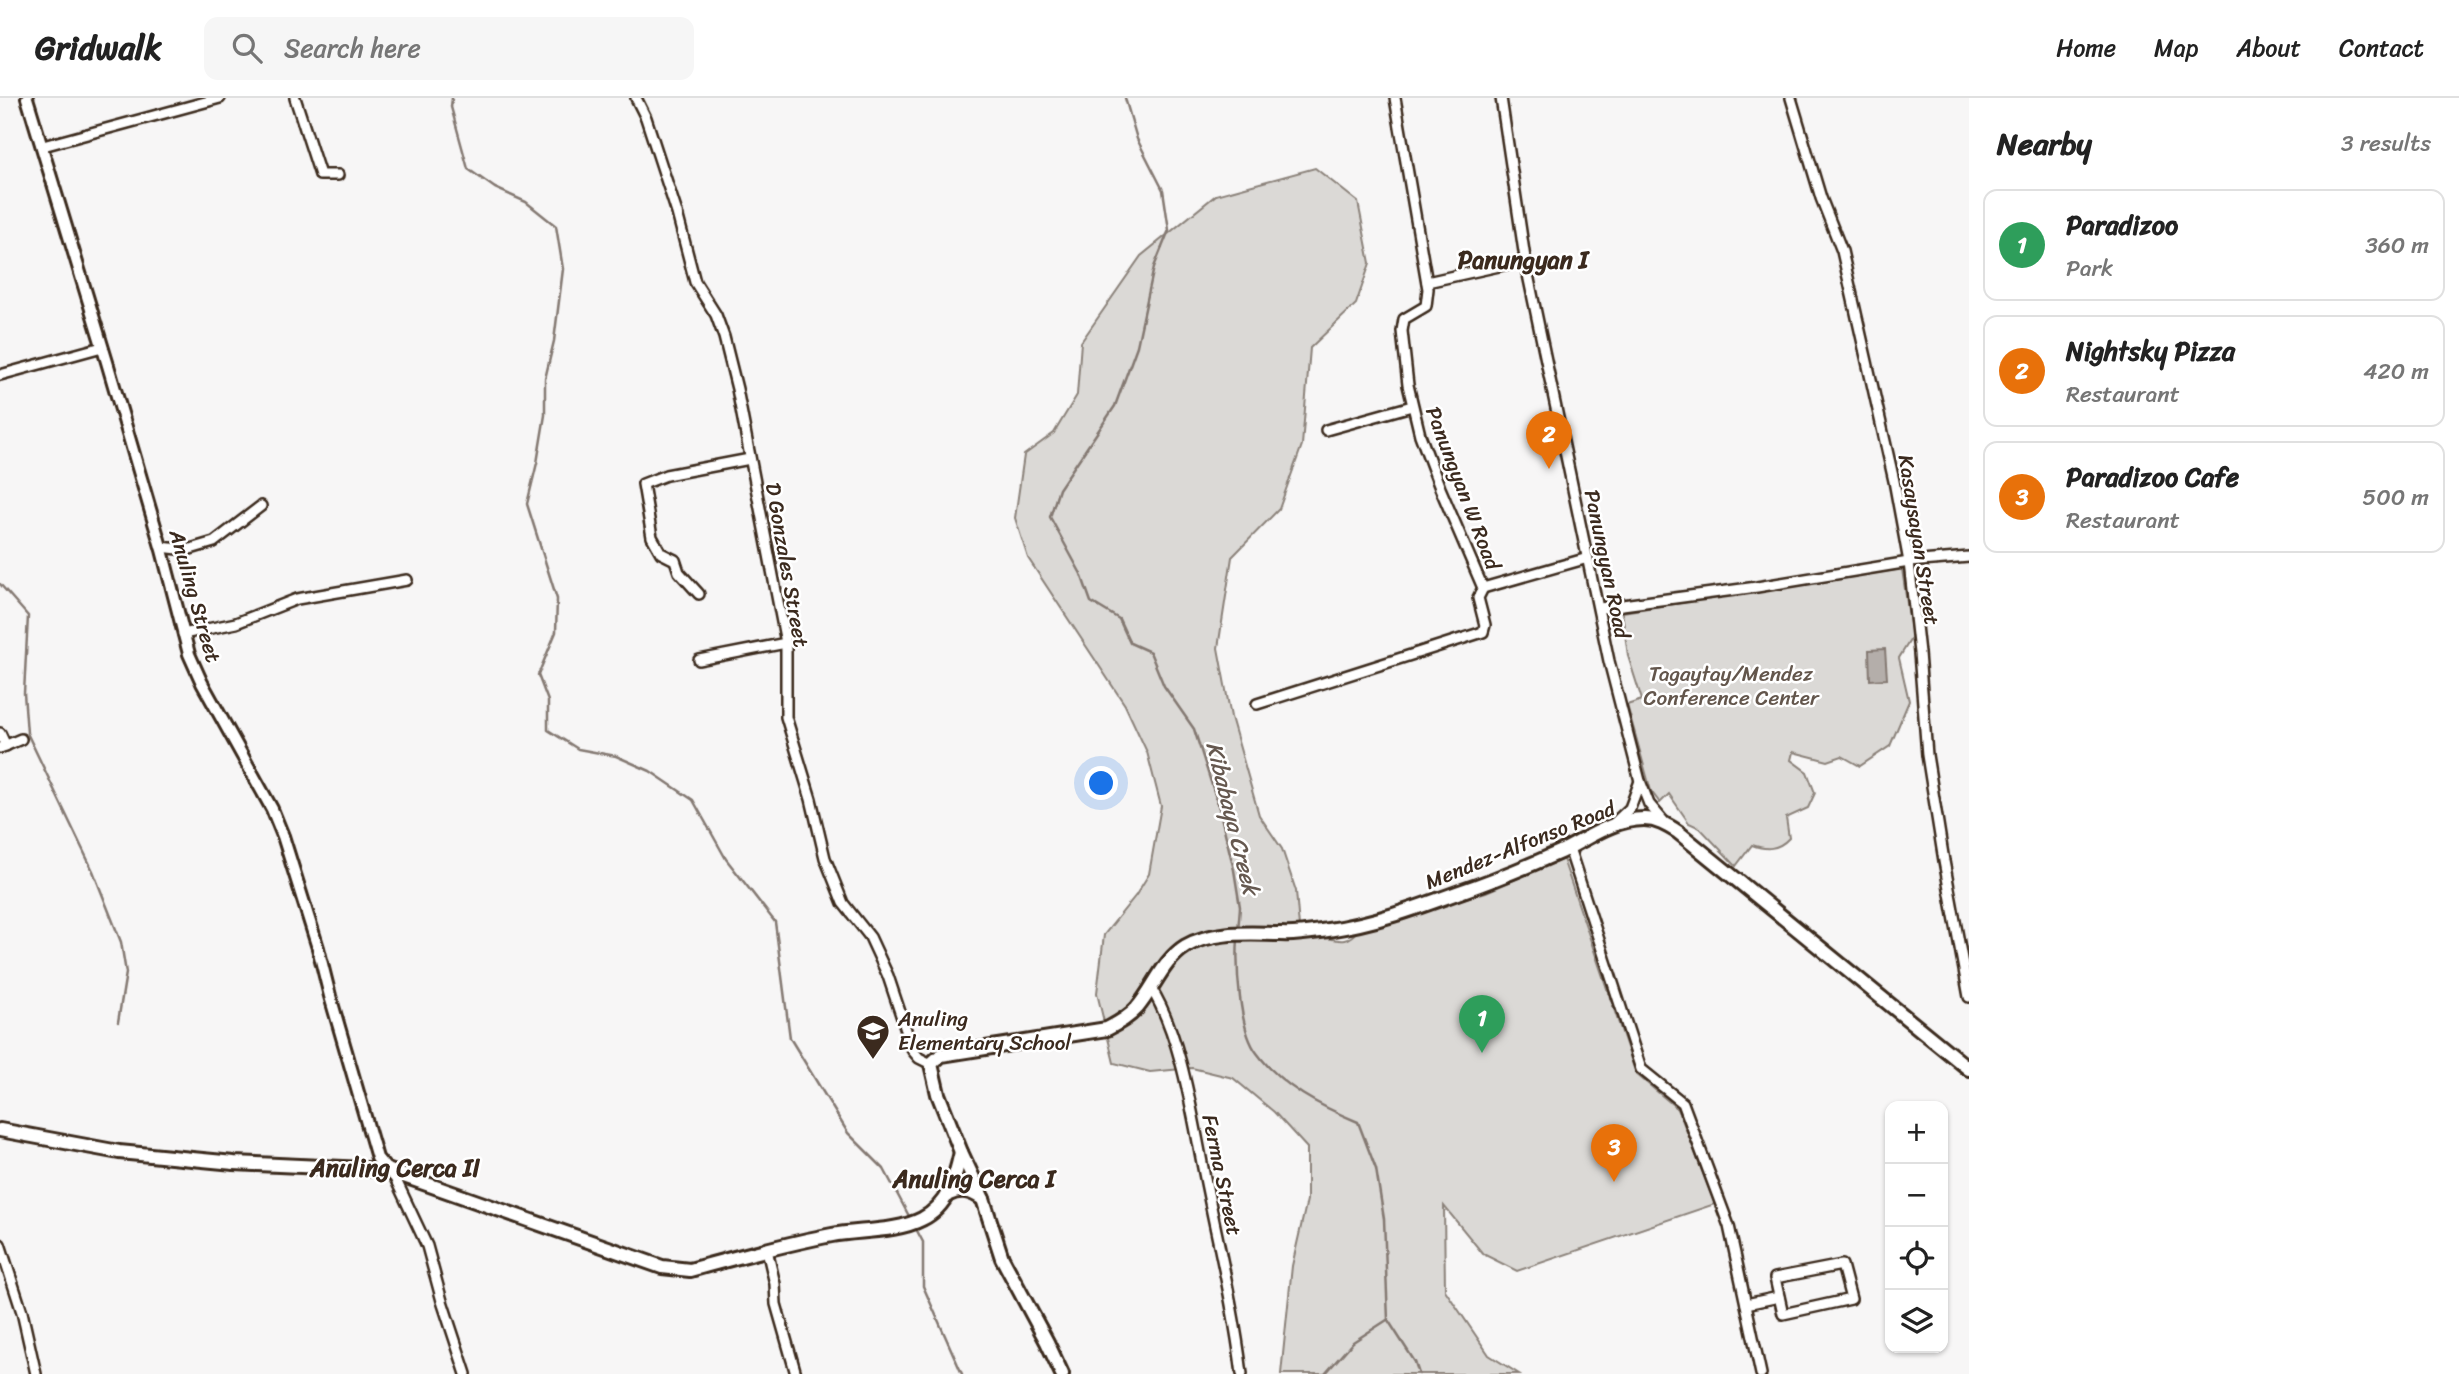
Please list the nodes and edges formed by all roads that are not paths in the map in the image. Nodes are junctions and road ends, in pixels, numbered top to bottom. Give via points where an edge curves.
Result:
1 (27, 98) edge
2 (220, 98) edge
3 (295, 98) edge
4 (636, 98) edge
5 (1395, 98) edge
6 (1501, 98) edge
7 (1791, 98) edge
8 (43, 146) junction
9 (338, 175) dead end
10 (1526, 260) junction
11 (1427, 282) junction
12 (102, 347) junction
13 (0, 375) edge
14 (1412, 406) junction
15 (1326, 430) dead end
16 (750, 458) junction
17 (261, 506) dead end
18 (160, 547) junction
19 (1969, 557) edge
20 (1588, 558) junction
21 (1909, 562) junction
22 (407, 580) dead end
23 (1483, 589) junction
24 (699, 594) dead end
25 (1600, 608) junction
26 (183, 634) junction
27 (786, 643) junction
28 (699, 660) dead end
29 (1258, 704) dead end
30 (0, 733) edge
31 (21, 739) dead end
32 (3, 747) edge
33 (1640, 781) junction
34 (1665, 823) junction
35 (1610, 826) junction
36 (1569, 848) junction
37 (1151, 988) junction
38 (1969, 997) edge
39 (931, 1064) junction
40 (1969, 1069) edge
41 (0, 1130) edge
42 (961, 1152) junction
43 (387, 1170) junction
44 (949, 1194) junction
45 (983, 1199) junction
46 (0, 1244) edge
47 (767, 1250) junction
48 (1779, 1297) junction
49 (1746, 1304) junction
50 (36, 1374) edge
51 (466, 1374) edge
52 (796, 1374) edge
53 (1062, 1374) edge
54 (1242, 1374) edge
55 (1760, 1374) edge

1 - 8 street, Anuling Street
2 - 8 street
3 - 9 street via 320,175
4 - 16 street, D Gonzales Street via 677,213 695,282 724,337
5 - 11 street, Panungyan W Road
6 - 10 street, Panungyan Road
7 - 21 street, Kasaysayan Street via 1854,296
8 - 12 street, Anuling Street
10 - 11 street
10 - 20 street, Panungyan Road
11 - 14 street, Panungyan W Road via 1426,306 1402,324
12 - 13 street
12 - 18 street, Anuling Street
14 - 15 street
14 - 23 street, Panungyan W Road via 1440,488
16 - 24 street via 643,484 652,537 662,553 676,560 679,572
16 - 27 street, D Gonzales Street
17 - 18 street via 214,542 187,550
18 - 26 street, Anuling Street
19 - 21 street
20 - 23 street, Panungyan W Road
20 - 25 street, Panungyan Road
21 - 25 street
21 - 38 street, Kasaysayan Street via 1927,755
22 - 26 street via 297,599 236,623
23 - 29 street via 1478,598 1483,632
25 - 33 street, Panungyan Road
26 - 43 street, Anuling Street via 202,683 283,836 377,1158
27 - 28 street
27 - 39 street, D Gonzales Street via 786,717 836,891 870,937 913,1051
30 - 32 street
31 - 32 street
33 - 34 street, Panungyan Road via 1649,804
33 - 35 street via 1630,808
34 - 35 main road, Mendez-Alfonso Road via 1648,818
34 - 40 main road
35 - 36 main road, Mendez-Alfonso Road
36 - 37 main road, Mendez-Alfonso Road via 1457,893 1342,928 1219,936 1185,946
36 - 49 street via 1642,1069 1683,1103 1729,1226
37 - 39 main road, Mendez-Alfonso Road via 1123,1021 1107,1029 941,1055
37 - 54 street, Ferma Street via 1167,1015 1178,1056
39 - 42 main road
41 - 43 main road via 119,1152
42 - 44 main road
42 - 45 main road
43 - 47 main road via 662,1267 690,1270
43 - 51 street via 427,1246
44 - 45 main road via 968,1191
44 - 47 main road via 922,1220
45 - 53 main road via 1002,1258
46 - 50 street
47 - 52 street via 776,1304
48 - 48 street via 1783,1314 1851,1299 1842,1265 1775,1278
48 - 49 street
49 - 55 street

